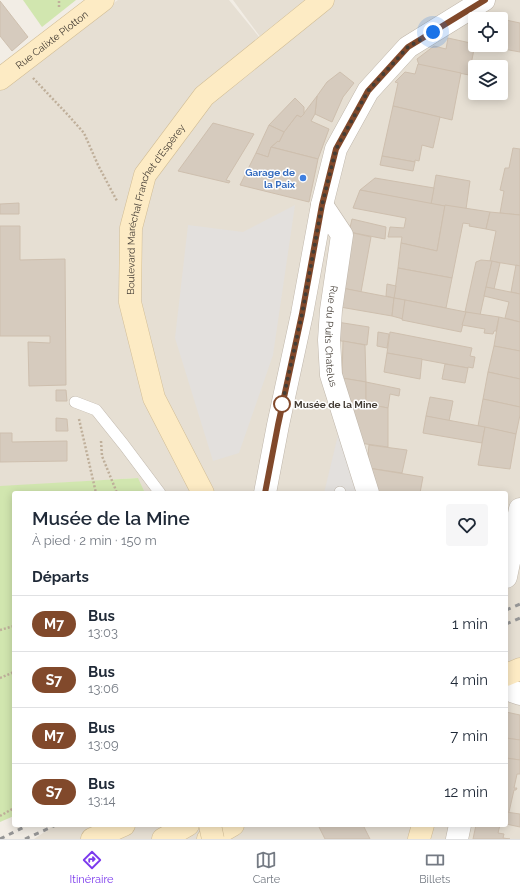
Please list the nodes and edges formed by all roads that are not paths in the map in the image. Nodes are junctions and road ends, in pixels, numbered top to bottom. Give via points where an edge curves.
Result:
1 (103, 0) edge
2 (323, 0) edge
3 (484, 0) edge
4 (0, 79) edge
5 (322, 205) junction
6 (75, 402) dead end
7 (158, 491) edge
8 (202, 491) edge
9 (265, 491) edge
10 (367, 491) edge
11 (520, 509) edge
12 (511, 566) edge
13 (520, 669) edge
14 (508, 674) edge
15 (508, 690) edge
16 (520, 694) edge
17 (119, 827) edge
18 (184, 827) edge
19 (210, 827) edge
20 (229, 827) edge
21 (422, 827) edge
22 (460, 827) edge
23 (92, 839) edge
24 (163, 839) edge
25 (208, 839) edge
26 (213, 839) edge
27 (419, 839) edge
28 (457, 839) edge

1 - 4 main road, Rue Calixte Plotton
2 - 8 main road, Boulevard Maréchal Franchet d'Espèrey via 204,96 145,175 131,228 130,302 154,398
3 - 5 street via 408,47 368,91 336,149
5 - 9 street
5 - 10 street, Rue du Puits Chatelus via 342,234 331,310 329,340 332,375
6 - 7 lane via 96,410
11 - 12 street
13 - 14 main road
15 - 16 street
17 - 23 main road
18 - 24 main road
19 - 26 main road, bridge
20 - 25 main road
21 - 27 main road
22 - 28 street

